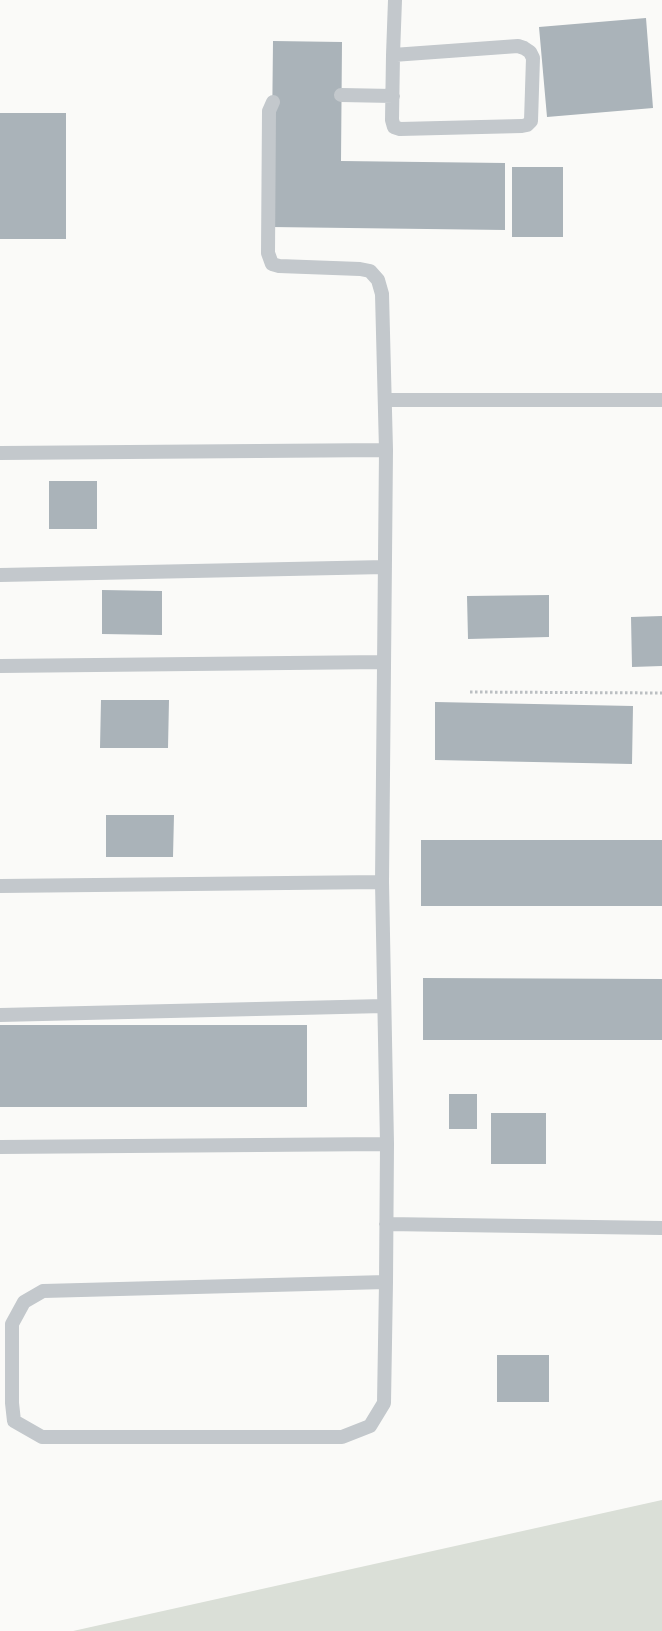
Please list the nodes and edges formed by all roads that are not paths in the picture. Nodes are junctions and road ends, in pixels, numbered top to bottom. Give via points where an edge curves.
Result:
1 (395, 0) edge
2 (393, 55) junction
3 (342, 96) dead end
4 (393, 96) junction
5 (273, 102) dead end
6 (385, 400) junction
7 (662, 400) edge
8 (386, 450) junction
9 (0, 453) edge
10 (385, 567) junction
11 (0, 575) edge
12 (384, 662) junction
13 (0, 666) edge
14 (382, 882) junction
15 (0, 886) edge
16 (384, 1006) junction
17 (0, 1015) edge
18 (387, 1144) junction
19 (0, 1147) edge
20 (386, 1224) junction
21 (662, 1228) edge
22 (386, 1282) junction

1 - 2 lane
2 - 4 lane
2 - 4 lane via 524,48 533,58 532,115 531,121 522,126 400,129 394,127 392,120
3 - 4 lane
5 - 6 lane via 269,111 268,254 272,264 279,266 360,269 370,271 378,280 382,294
6 - 7 lane
6 - 8 lane
8 - 9 lane
8 - 10 lane
10 - 11 lane
10 - 12 lane
12 - 13 lane
12 - 14 lane
14 - 15 lane
14 - 16 lane
16 - 17 lane
16 - 18 lane
18 - 19 lane
18 - 20 lane
20 - 21 lane
20 - 22 lane
22 - 22 lane via 384,1403 370,1426 342,1437 42,1437 14,1421 12,1324 24,1302 43,1291

